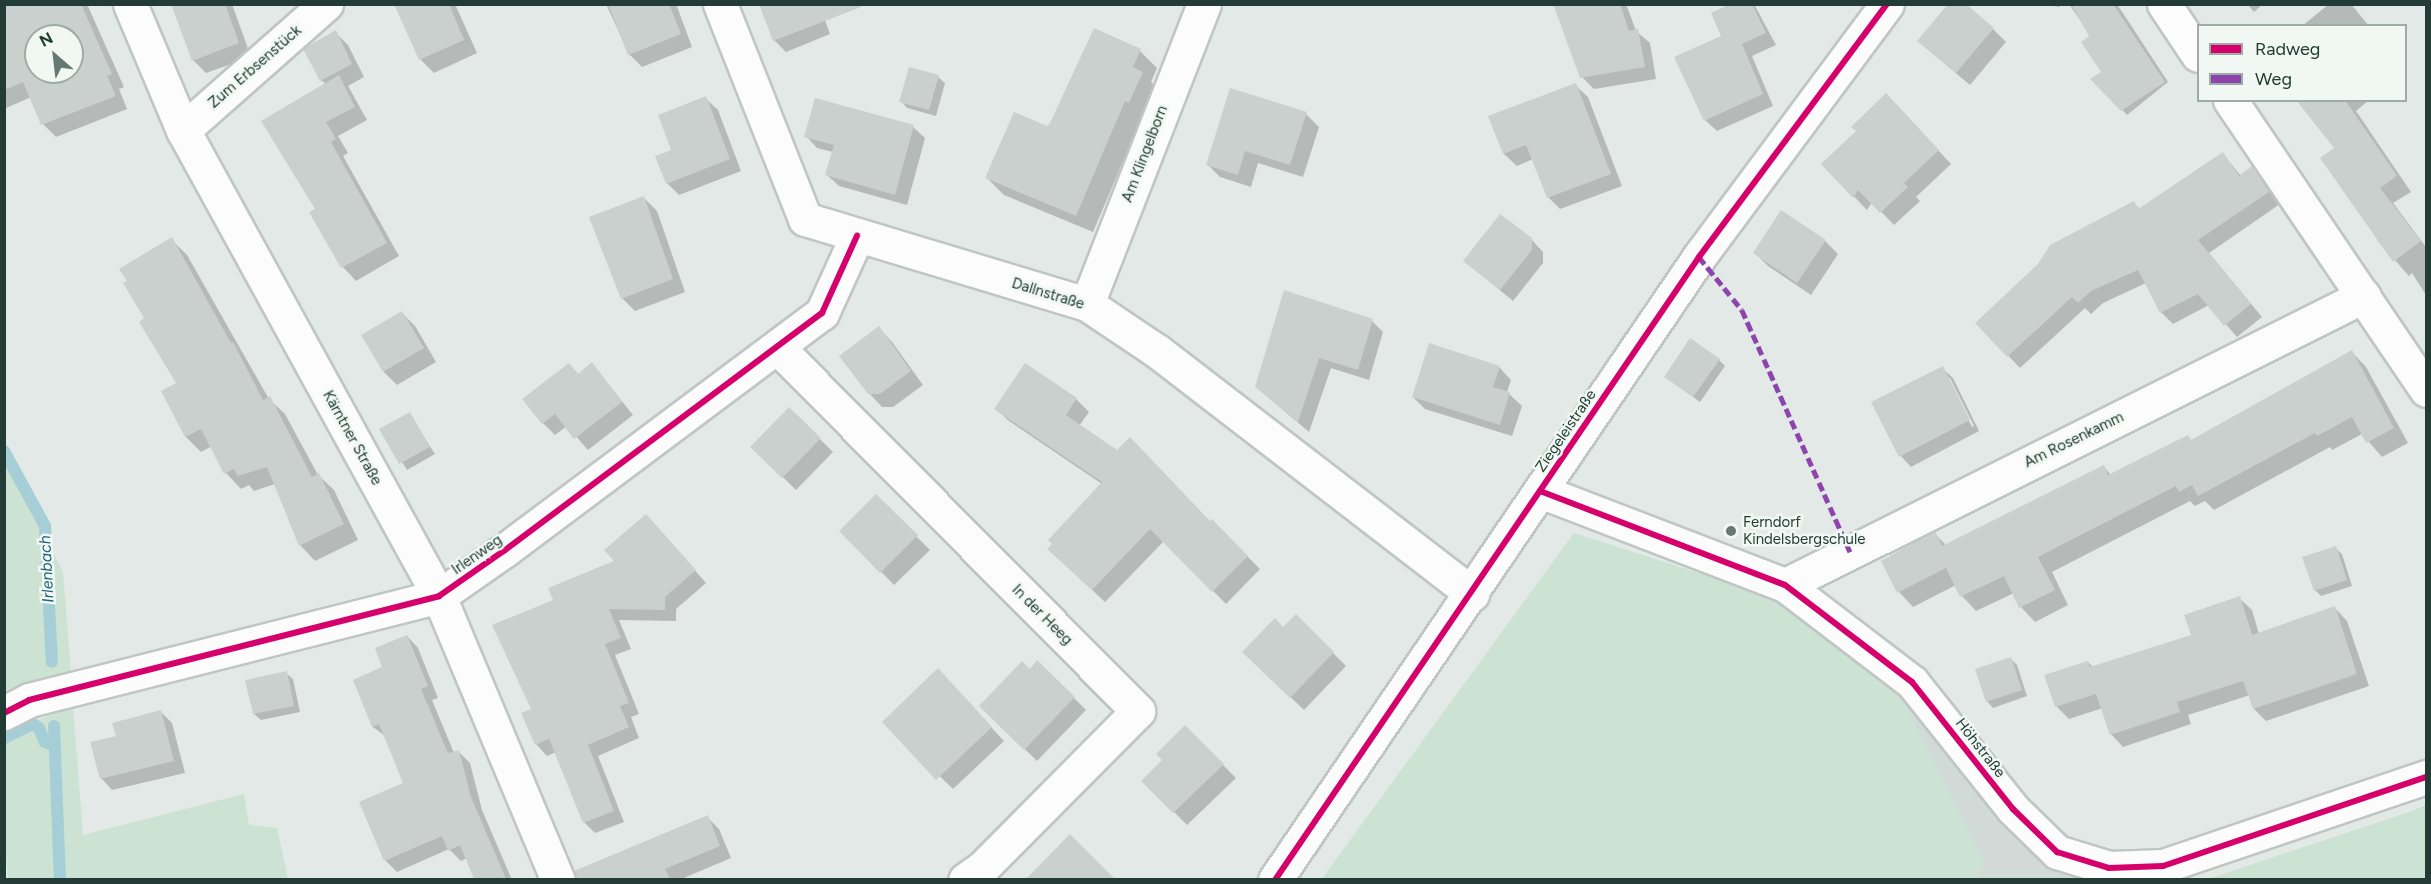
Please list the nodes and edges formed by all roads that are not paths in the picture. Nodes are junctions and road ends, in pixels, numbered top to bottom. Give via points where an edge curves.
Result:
1 (130, 4) edge
2 (326, 4) edge
3 (720, 4) edge
4 (1204, 4) edge
5 (1887, 4) edge
6 (2164, 4) edge
7 (2197, 52) edge
8 (2231, 102) edge
9 (183, 130) junction
10 (857, 236) junction
11 (2364, 296) junction
12 (1087, 304) junction
13 (777, 347) junction
14 (2427, 390) edge
15 (1540, 491) junction
16 (1785, 585) junction
17 (1472, 594) junction
18 (439, 596) junction
19 (4, 713) edge
20 (2427, 777) edge
21 (558, 879) edge
22 (965, 879) edge
23 (1275, 879) edge

1 - 9 street, Kärntner Straße
2 - 9 street, Zum Erbsenstück
3 - 10 street, Dallnstraße via 805,219
4 - 12 street, Am Klingelborn
5 - 15 street, Ziegeleistraße via 1699,257
6 - 7 street
8 - 11 street
9 - 18 street, Kärntner Straße
10 - 12 street, Dallnstraße
10 - 13 street, Irlenweg via 822,314
11 - 14 street
11 - 16 street, Am Rosenkamm
12 - 17 street, Dallnstraße via 1157,351
13 - 18 street, Irlenweg
13 - 22 street, In der Heeg via 1138,711 983,867
15 - 16 street, Höhstraße
15 - 17 street, Ziegeleistraße
16 - 20 street, Höhstraße via 1912,682 2013,809 2057,852 2109,868 2163,866
17 - 23 street, Ziegeleistraße
18 - 19 street, Irlenweg via 28,700
18 - 21 street, Kärntner Straße

